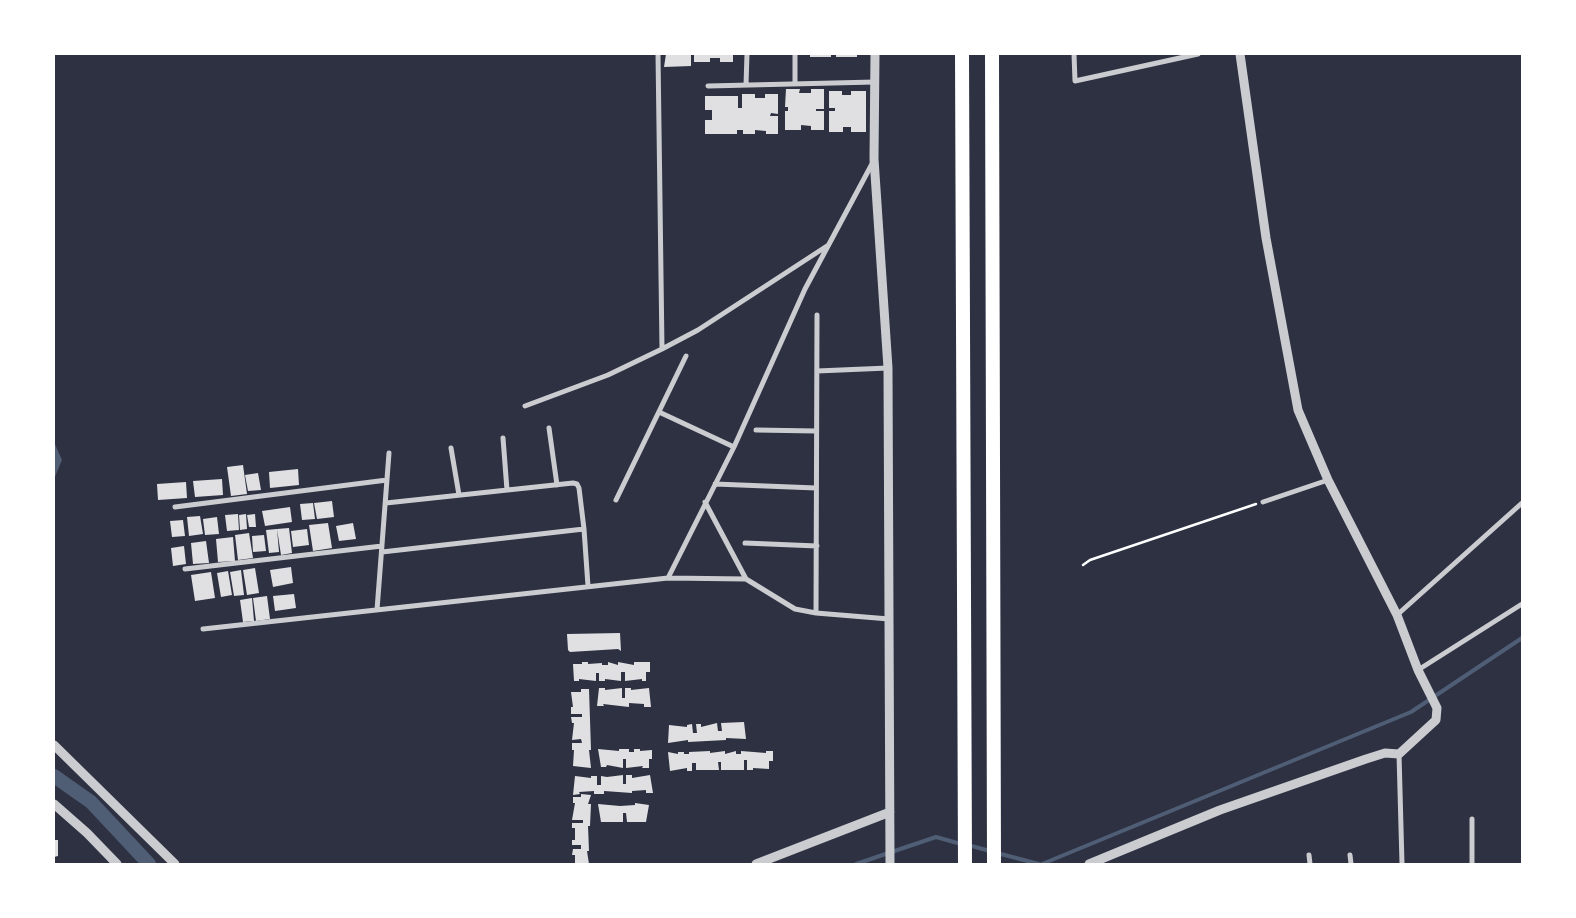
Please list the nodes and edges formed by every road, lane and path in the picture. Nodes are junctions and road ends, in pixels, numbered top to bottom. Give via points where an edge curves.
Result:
1 (658, 54) edge
2 (747, 54) edge
3 (795, 54) edge
4 (875, 54) edge
5 (962, 54) edge
6 (992, 54) edge
7 (1074, 54) edge
8 (1198, 54) edge
9 (1240, 54) edge
10 (875, 82) junction
11 (795, 84) junction
12 (746, 85) junction
13 (708, 86) dead end
14 (874, 159) junction
15 (827, 246) junction
16 (818, 315) dead end
17 (662, 349) junction
18 (686, 356) dead end
19 (888, 368) junction
20 (817, 371) junction
21 (525, 406) dead end
22 (659, 412) junction
23 (549, 428) dead end
24 (756, 430) dead end
25 (816, 431) junction
26 (503, 438) dead end
27 (734, 447) junction
28 (451, 448) dead end
29 (389, 453) dead end
30 (387, 480) junction
31 (1328, 480) junction
32 (715, 484) junction
33 (557, 485) junction
34 (816, 488) junction
35 (507, 490) junction
36 (459, 495) junction
37 (616, 500) dead end
38 (705, 502) junction
39 (1263, 502) joint
40 (386, 503) junction
41 (1522, 503) edge
42 (175, 507) dead end
43 (584, 529) junction
44 (745, 543) dead end
45 (816, 546) junction
46 (382, 549) junction
47 (1083, 565) dead end
48 (185, 570) dead end
49 (668, 578) junction
50 (746, 580) junction
51 (588, 586) junction
52 (1522, 604) edge
53 (377, 610) junction
54 (816, 613) junction
55 (1397, 615) junction
56 (889, 619) junction
57 (203, 629) dead end
58 (1420, 674) junction
59 (54, 745) edge
60 (1399, 754) junction
61 (54, 804) edge
62 (890, 812) junction
63 (1472, 819) dead end
64 (1310, 855) dead end
65 (1350, 855) dead end
66 (965, 859) edge
67 (118, 864) edge
68 (175, 864) edge
69 (756, 864) edge
70 (890, 864) edge
71 (994, 864) edge
72 (1089, 864) edge
73 (1310, 864) edge
74 (1351, 864) edge
75 (1402, 864) edge
76 (1472, 864) edge

1 - 17 street
2 - 12 street
3 - 11 street
4 - 10 street
5 - 66 highway
6 - 71 highway
7 - 8 street via 1075,81
9 - 31 street via 1266,238 1294,396 1303,426
10 - 11 street
10 - 14 street
11 - 12 street
12 - 13 street
14 - 15 street
14 - 19 street
15 - 17 street via 698,330
15 - 27 street
16 - 20 street
17 - 21 street via 608,376
18 - 22 street
19 - 20 street
19 - 56 street
20 - 25 street
22 - 27 street
22 - 37 street
23 - 33 street
24 - 25 street
25 - 34 street
26 - 35 street
27 - 32 street
28 - 36 street
29 - 30 street
30 - 40 street
30 - 42 street
31 - 39 street
31 - 55 street
32 - 34 street
32 - 38 street
33 - 35 street
33 - 43 street via 577,484
34 - 45 street
35 - 36 street
36 - 40 street
38 - 49 street
38 - 50 street
39 - 47 path
40 - 46 street
41 - 55 street
43 - 46 street
43 - 51 street
44 - 45 street
45 - 54 street
46 - 48 street
46 - 53 street
49 - 50 street
49 - 51 street
50 - 54 street via 795,609
51 - 53 street
52 - 58 street
53 - 57 street
54 - 56 street
55 - 58 street
56 - 62 street
58 - 60 street via 1436,708 1436,720
59 - 68 street
60 - 72 street via 1385,753 1220,810
60 - 75 street
61 - 67 street
62 - 69 street
62 - 70 street
63 - 76 street
64 - 73 street
65 - 74 street

